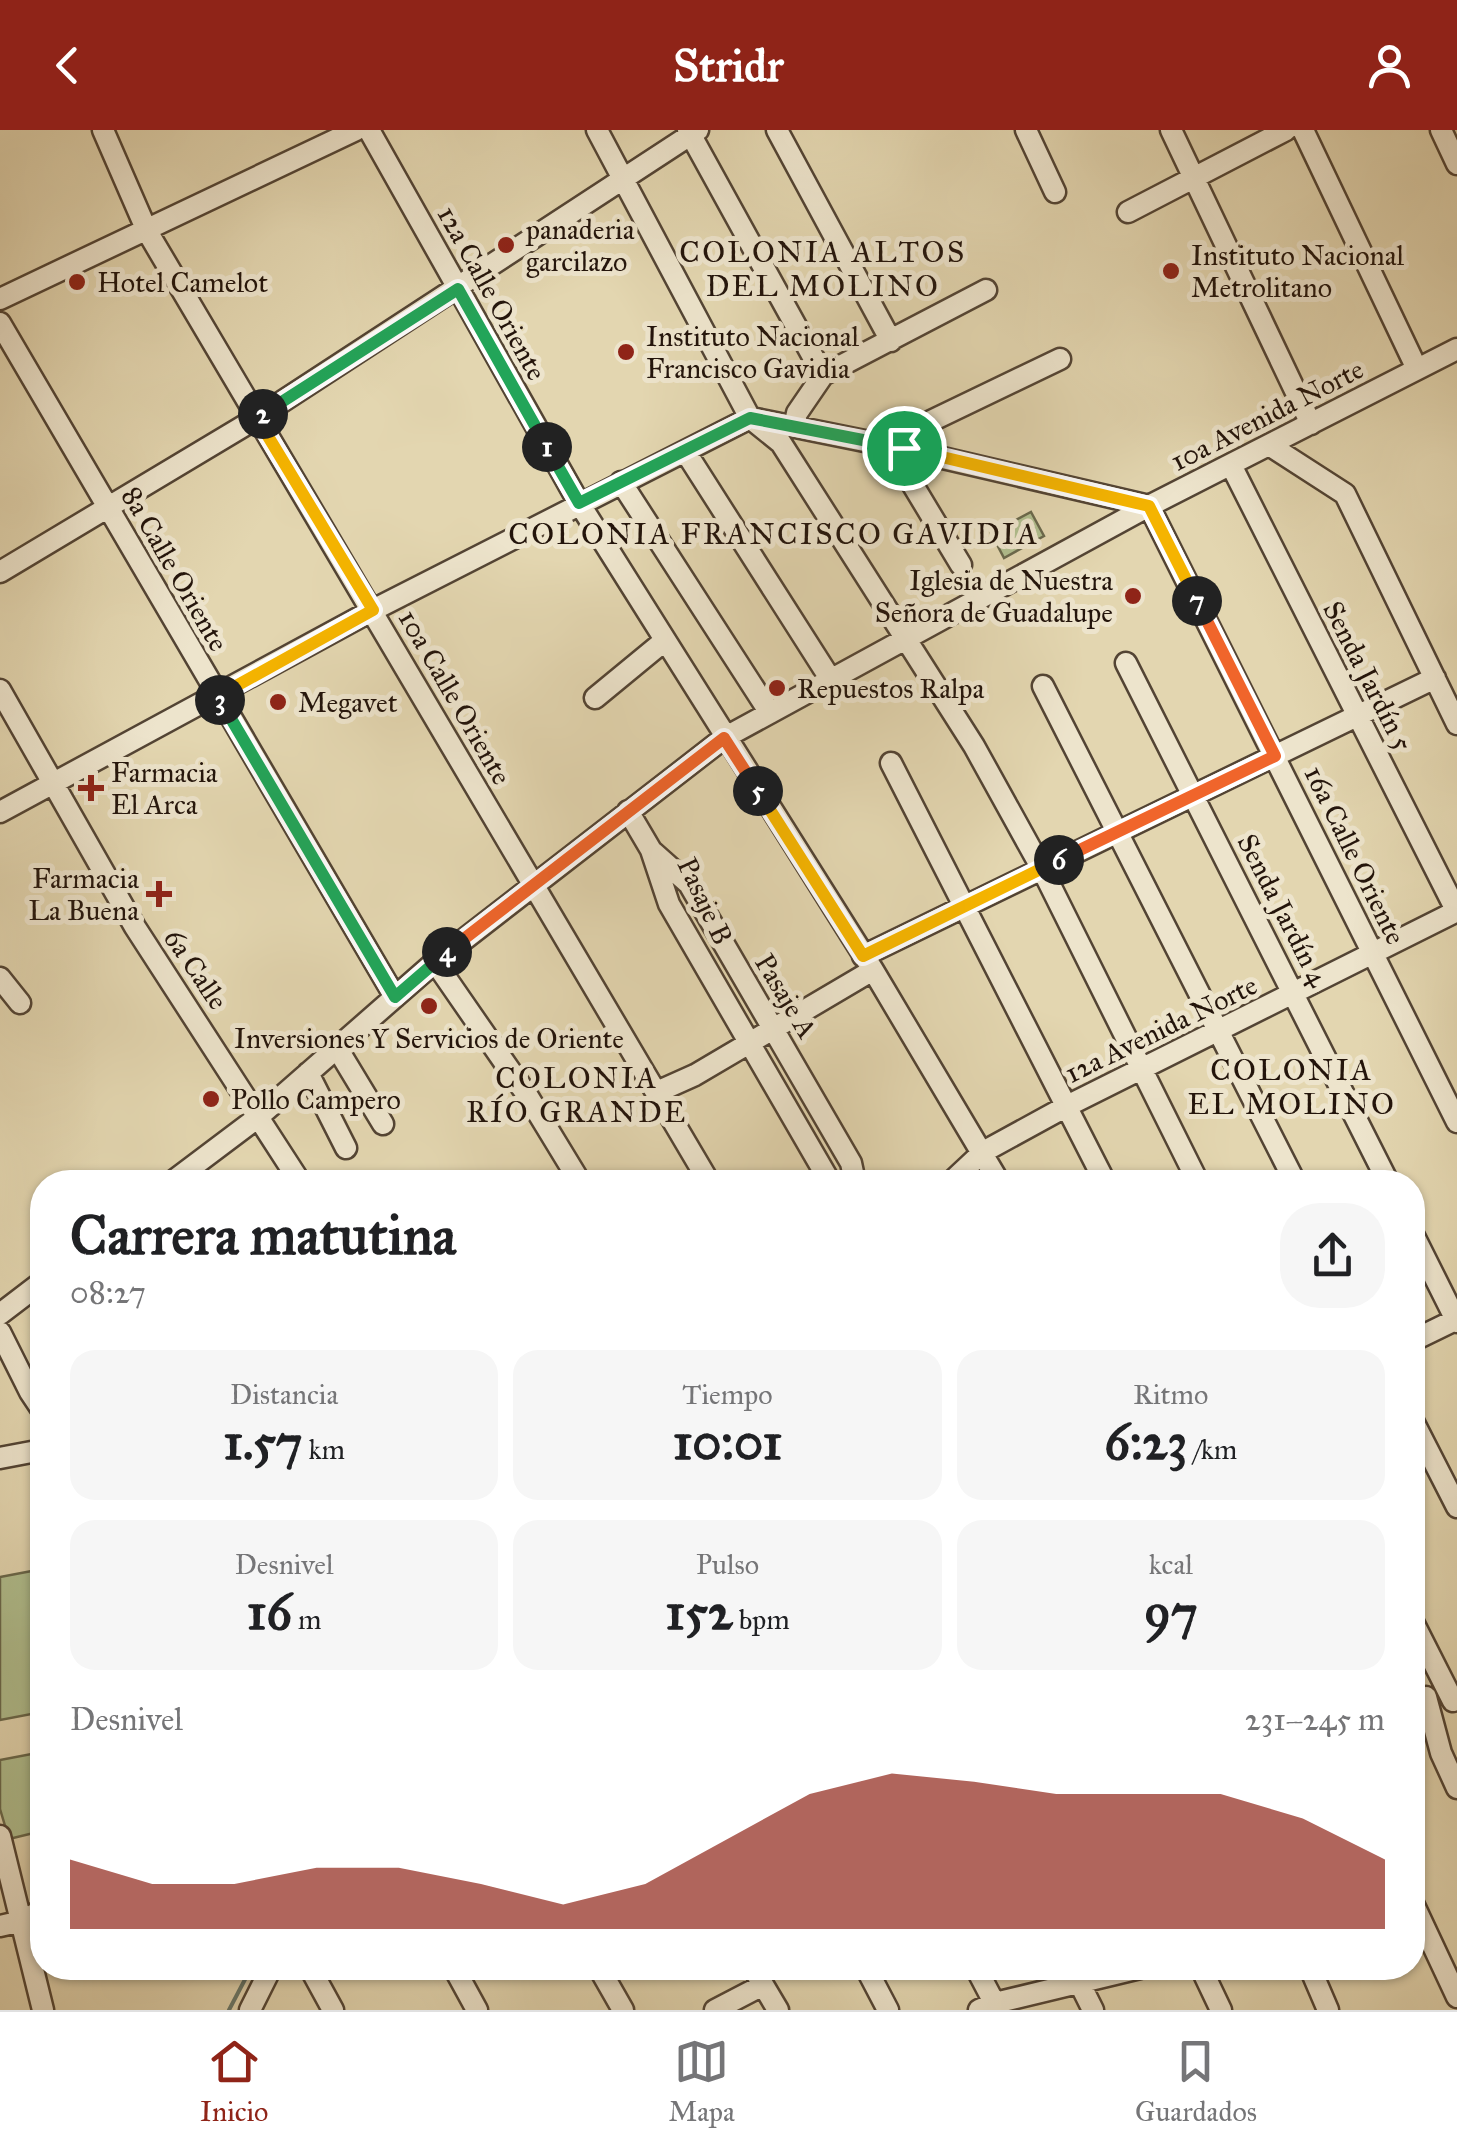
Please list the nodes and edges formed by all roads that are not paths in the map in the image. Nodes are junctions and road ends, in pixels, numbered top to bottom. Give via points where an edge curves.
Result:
1 (103, 130) edge
2 (356, 130) edge
3 (369, 130) edge
4 (597, 130) edge
5 (776, 130) edge
6 (1026, 130) edge
7 (1171, 130) edge
8 (1286, 130) edge
9 (1303, 130) edge
10 (1441, 130) edge
11 (693, 132) edge
12 (1457, 164) edge
13 (1194, 178) junction
14 (624, 181) junction
15 (1055, 192) dead end
16 (1128, 212) dead end
17 (147, 232) junction
18 (458, 289) junction
19 (986, 290) dead end
20 (0, 299) edge
21 (0, 323) edge
22 (890, 341) junction
23 (1457, 349) edge
24 (1060, 359) dead end
25 (1417, 369) junction
26 (823, 375) junction
27 (257, 418) junction
28 (750, 418) junction
29 (1304, 427) junction
30 (794, 428) junction
31 (1271, 444) junction
32 (897, 448) junction
33 (685, 450) junction
34 (1231, 464) junction
35 (621, 482) junction
36 (579, 503) junction
37 (106, 506) junction
38 (1149, 506) junction
39 (961, 565) dead end
40 (0, 572) edge
41 (373, 610) junction
42 (906, 639) junction
43 (663, 642) junction
44 (1126, 663) dead end
45 (1434, 678) junction
46 (831, 680) junction
47 (1043, 686) dead end
48 (0, 690) edge
49 (218, 696) junction
50 (595, 698) dead end
51 (770, 713) junction
52 (1357, 716) junction
53 (1457, 724) edge
54 (724, 738) junction
55 (1275, 756) junction
56 (891, 764) dead end
57 (54, 783) junction
58 (1194, 796) junction
59 (628, 811) junction
60 (0, 812) edge
61 (1117, 832) junction
62 (652, 850) junction
63 (1042, 869) junction
64 (532, 885) junction
65 (964, 906) junction
66 (1457, 911) edge
67 (1374, 955) junction
68 (435, 962) junction
69 (868, 963) junction
70 (0, 978) edge
71 (1295, 994) junction
72 (395, 997) junction
73 (20, 1003) dead end
74 (774, 1028) junction
75 (1220, 1031) junction
76 (749, 1042) junction
77 (337, 1048) junction
78 (1142, 1070) junction
79 (308, 1074) junction
80 (657, 1092) junction
81 (1067, 1106) junction
82 (257, 1118) junction
83 (1457, 1122) edge
84 (383, 1124) dead end
85 (346, 1148) dead end
86 (984, 1152) junction
87 (188, 1170) edge
88 (292, 1170) edge
89 (573, 1170) edge
90 (702, 1170) edge
91 (823, 1170) edge
92 (853, 1170) edge
93 (964, 1170) edge
94 (993, 1170) edge
95 (1099, 1170) edge
96 (1192, 1170) edge
97 (1289, 1170) edge
98 (1382, 1170) edge
99 (1425, 1257) edge
100 (30, 1291) edge
101 (0, 1314) edge
102 (1457, 1320) edge
103 (0, 1332) edge
104 (1425, 1335) edge
105 (30, 1392) edge
106 (1425, 1445) edge
107 (30, 1452) edge
108 (0, 1458) edge
109 (1457, 1508) edge
110 (1425, 1644) edge
111 (1425, 1697) edge
112 (1455, 1701) edge
113 (1425, 1712) edge
114 (1457, 1788) edge
115 (0, 1836) edge
116 (30, 1917) edge
117 (22, 1921) junction
118 (0, 1926) edge
119 (1425, 1939) edge
120 (30, 1957) edge
121 (35, 1980) edge
122 (265, 1980) edge
123 (317, 1980) edge
124 (461, 1980) edge
125 (606, 1980) edge
126 (753, 1980) edge
127 (760, 1980) edge
128 (872, 1980) edge
129 (980, 1980) edge
130 (1095, 1980) edge
131 (1206, 1980) edge
132 (1315, 1980) edge
133 (1080, 1984) junction
134 (1457, 1997) edge
135 (991, 2008) edge
136 (42, 2010) edge
137 (250, 2010) edge
138 (333, 2010) edge
139 (477, 2010) edge
140 (622, 2010) edge
141 (715, 2010) edge
142 (778, 2010) edge
143 (888, 2010) edge
144 (1093, 2010) edge
145 (1221, 2010) edge
146 (1328, 2010) edge

1 - 17 street, 10a Calle Oriente
2 - 17 street
3 - 18 street, 12a Calle Oriente
4 - 14 street
5 - 22 street
6 - 15 street
7 - 13 street
8 - 13 street
9 - 25 street
10 - 12 street
11 - 14 street
11 - 26 street
13 - 16 street
13 - 29 street
14 - 18 street
14 - 28 street
17 - 20 street
17 - 27 street, 10a Calle Oriente
18 - 27 street
18 - 36 street, 12a Calle Oriente
19 - 22 street
21 - 37 street, 8a Calle Oriente
22 - 26 street
23 - 25 street, 10a Avenida Norte
24 - 32 street via 931,421
25 - 29 street, 10a Avenida Norte
26 - 30 street
27 - 37 street
27 - 41 street, 10a Calle Oriente
28 - 30 street
28 - 33 street
28 - 42 street via 781,443
29 - 31 street, 10a Avenida Norte
30 - 32 street
31 - 34 street, 10a Avenida Norte
31 - 45 street via 1346,494
32 - 38 street
32 - 39 street
33 - 35 street
33 - 46 street
34 - 38 street, 10a Avenida Norte
34 - 52 street, Senda Jardín 5
35 - 36 street
35 - 51 street
36 - 41 street
36 - 43 street, 12a Calle Oriente
37 - 40 street
37 - 49 street, 8a Calle Oriente
38 - 42 street, 10a Avenida Norte
38 - 55 street, 16a Calle Oriente
41 - 49 street
41 - 64 street, 10a Calle Oriente
42 - 46 street, 10a Avenida Norte
42 - 63 street
43 - 50 street
43 - 54 street, 12a Calle Oriente
44 - 58 street, Senda Jardín 4
45 - 52 street
45 - 53 street
46 - 51 street, 10a Avenida Norte
47 - 61 street
48 - 57 street, 6a Calle
49 - 57 street
49 - 72 street, 8a Calle Oriente
51 - 54 street, 10a Avenida Norte
52 - 55 street
52 - 66 street, Senda Jardín 5
54 - 59 street, 10a Avenida Norte
54 - 69 street, 12a Calle Oriente
55 - 58 street
55 - 67 street, 16a Calle Oriente
56 - 65 street
57 - 60 street
57 - 82 street, 6a Calle
58 - 61 street
58 - 71 street, Senda Jardín 4
59 - 62 street
59 - 64 street, 10a Avenida Norte
61 - 63 street
61 - 75 street
62 - 74 street, Pasaje A via 689,884
62 - 76 street, Pasaje B via 669,904
63 - 65 street
63 - 78 street
64 - 68 street, 10a Avenida Norte
64 - 80 street, 10a Calle Oriente
65 - 69 street
65 - 81 street
66 - 67 street, 12a Avenida Norte
67 - 71 street, 12a Avenida Norte
67 - 83 street, 16a Calle Oriente
68 - 72 street, 10a Avenida Norte
68 - 89 street
69 - 74 street
69 - 86 street, 12a Calle Oriente
70 - 73 street
71 - 75 street, 12a Avenida Norte
71 - 98 street, Senda Jardín 4
72 - 77 street, 10a Avenida Norte
74 - 76 street
74 - 92 street, Pasaje A
75 - 78 street, 12a Avenida Norte
75 - 97 street
76 - 80 street
76 - 91 street, Pasaje B
77 - 79 street, 10a Avenida Norte
77 - 84 street
78 - 81 street, 12a Avenida Norte
78 - 96 street
79 - 82 street, 10a Avenida Norte
79 - 85 street
80 - 90 street, 10a Calle Oriente
81 - 86 street, 12a Avenida Norte
81 - 95 street
82 - 87 street, 10a Avenida Norte
82 - 88 street, 6a Calle
86 - 93 street, 12a Avenida Norte
86 - 94 street, 12a Calle Oriente
99 - 102 street
100 - 101 street
102 - 104 street
103 - 105 street
106 - 109 street
107 - 108 street
110 - 112 street
111 - 112 street
113 - 114 street
115 - 117 street
116 - 117 street
117 - 118 street
117 - 120 street
119 - 134 street
121 - 136 street
122 - 137 street
123 - 138 street
124 - 139 street
125 - 140 street
126 - 141 street
127 - 142 street
128 - 143 street
129 - 135 street
130 - 133 street
131 - 145 street
132 - 146 street
133 - 135 street
133 - 144 street

